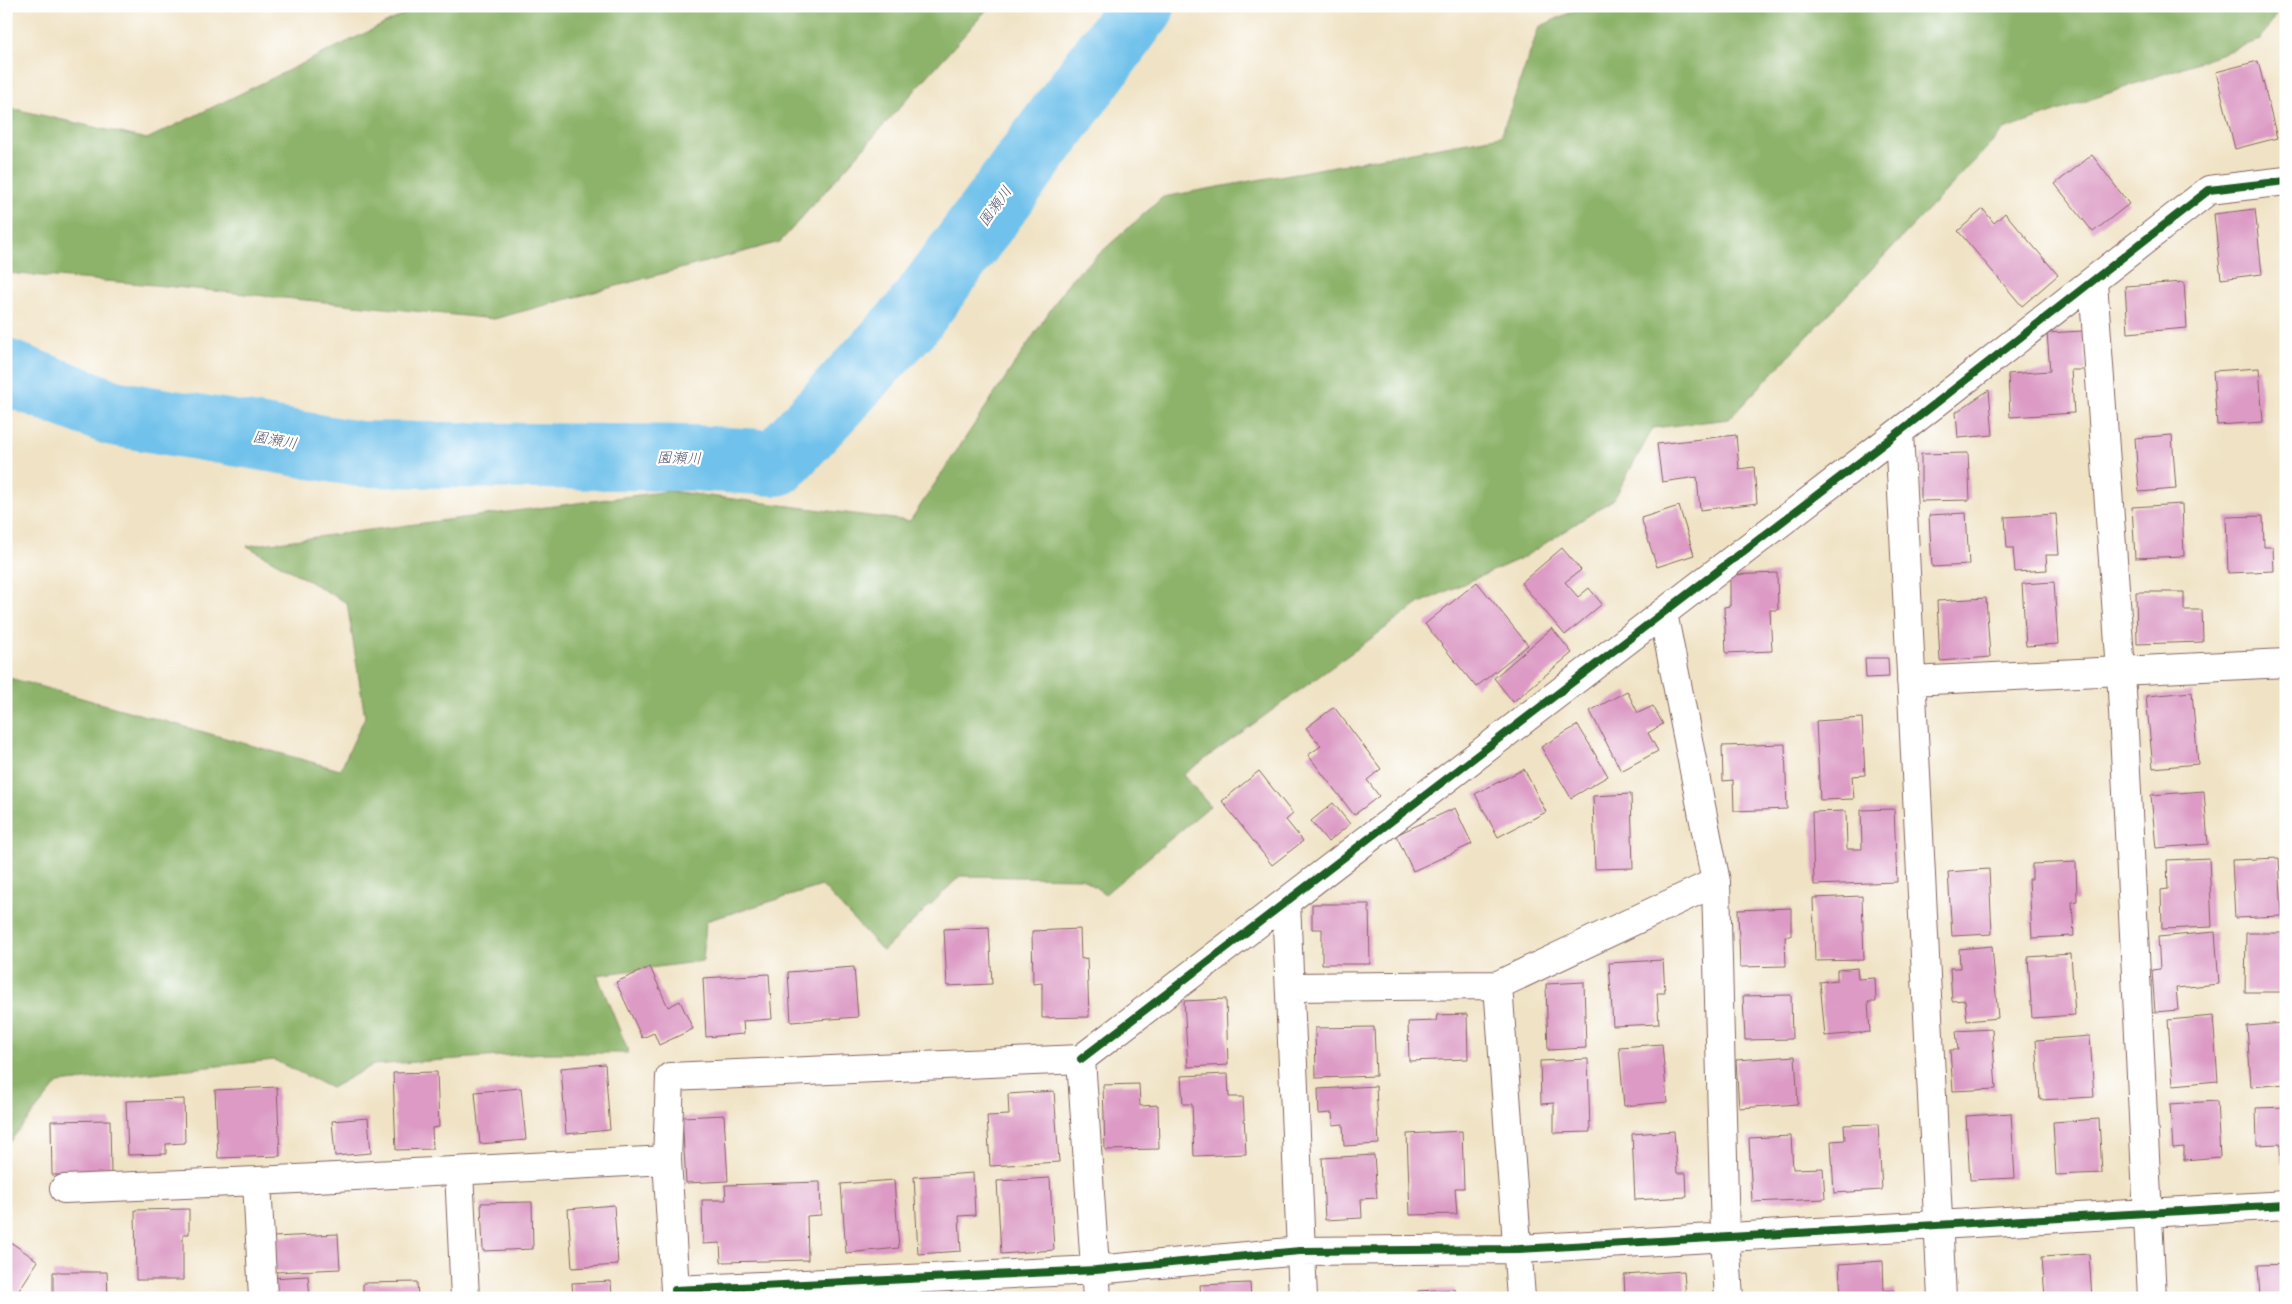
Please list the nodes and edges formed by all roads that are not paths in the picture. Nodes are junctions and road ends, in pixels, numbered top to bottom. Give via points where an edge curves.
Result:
1 (2286, 181) edge
2 (2093, 282) junction
3 (1899, 432) junction
4 (1663, 613) junction
5 (2286, 663) edge
6 (2121, 671) junction
7 (1911, 681) junction
8 (1716, 882) junction
9 (1286, 902) junction
10 (1498, 986) junction
11 (1290, 987) junction
12 (1081, 1059) junction
13 (667, 1160) junction
14 (459, 1170) junction
15 (257, 1181) junction
16 (64, 1189) dead end
17 (2286, 1205) edge
18 (2149, 1213) junction
19 (1940, 1223) junction
20 (1725, 1236) junction
21 (1519, 1249) junction
22 (1300, 1250) junction
23 (1096, 1270) junction
24 (883, 1289) edge
25 (676, 1294) edge
26 (263, 1298) edge
27 (466, 1298) edge
28 (1098, 1298) edge
29 (1303, 1298) edge
30 (1521, 1298) edge
31 (1729, 1298) edge
32 (1942, 1298) edge
33 (2152, 1298) edge

1 - 2 street via 2209,190
2 - 3 street
2 - 6 street
3 - 4 street
3 - 7 street
4 - 8 street
4 - 9 street
5 - 6 street
6 - 7 street
6 - 18 street
7 - 19 street
8 - 10 street
8 - 20 street
9 - 11 street
9 - 12 street
10 - 11 street
10 - 21 street
11 - 22 street
12 - 13 street via 670,1077
12 - 23 street
13 - 14 street
13 - 25 street
14 - 15 street
14 - 27 street
15 - 16 street
15 - 26 street
17 - 18 street
18 - 19 street
18 - 33 street
19 - 20 street
19 - 32 street
20 - 21 street
20 - 31 street
21 - 22 street
21 - 30 street
22 - 23 street
22 - 29 street
23 - 24 street
23 - 28 street
24 - 25 street

